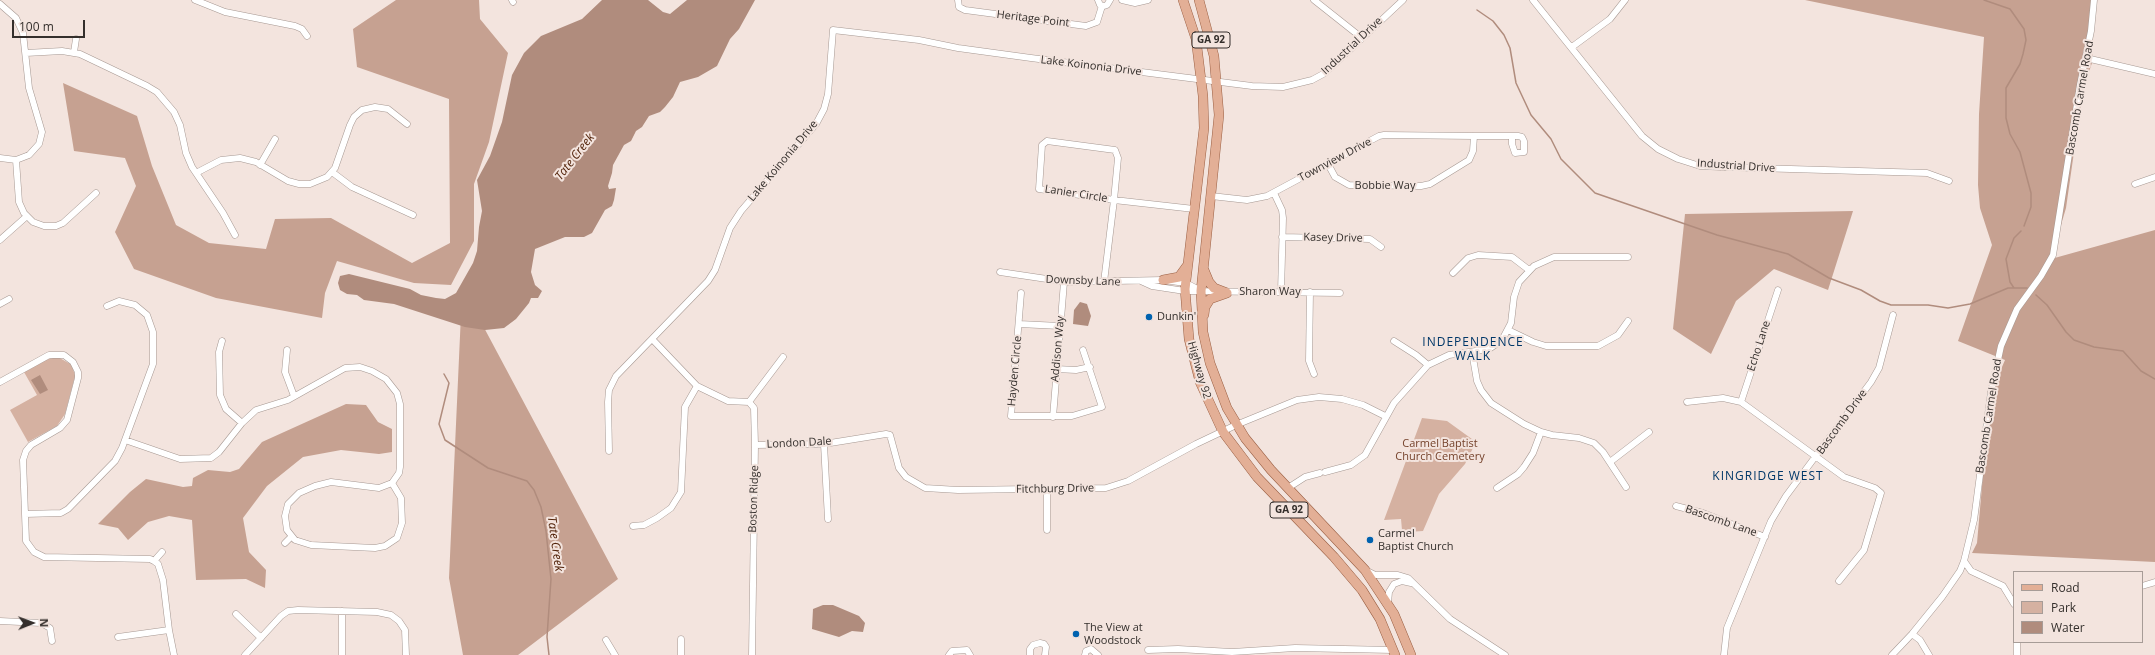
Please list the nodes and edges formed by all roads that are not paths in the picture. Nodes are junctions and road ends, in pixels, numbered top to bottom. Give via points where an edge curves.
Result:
1 (195, 0) edge
2 (958, 0) edge
3 (1110, 0) edge
4 (1122, 0) edge
5 (1148, 0) edge
6 (1183, 0) edge
7 (1199, 0) edge
8 (1314, 0) edge
9 (1403, 0) edge
10 (1533, 0) edge
11 (1625, 0) edge
12 (2094, 0) edge
13 (1100, 3) edge
14 (0, 4) edge
15 (307, 36) dead end
16 (1362, 38) junction
17 (76, 39) dead end
18 (1572, 47) junction
19 (74, 52) junction
20 (26, 53) junction
21 (2086, 58) junction
22 (2155, 74) edge
23 (1202, 80) junction
24 (1217, 81) junction
25 (407, 124) dead end
26 (1474, 136) junction
27 (1512, 136) dead end
28 (275, 139) dead end
29 (0, 158) edge
30 (16, 160) junction
31 (1328, 164) junction
32 (260, 165) junction
33 (332, 172) junction
34 (196, 173) junction
35 (2155, 177) edge
36 (1949, 181) dead end
37 (2135, 184) dead end
38 (96, 193) dead end
39 (1274, 193) junction
40 (1211, 196) junction
41 (1114, 200) junction
42 (1194, 209) junction
43 (413, 215) dead end
44 (27, 216) junction
45 (235, 235) dead end
46 (1282, 238) junction
47 (0, 240) edge
48 (1381, 247) dead end
49 (1628, 258) dead end
50 (1188, 265) junction
51 (1203, 266) junction
52 (1528, 270) junction
53 (1000, 272) dead end
54 (1453, 273) dead end
55 (1163, 280) junction
56 (1142, 281) junction
57 (1064, 282) junction
58 (1104, 282) junction
59 (1185, 287) junction
60 (1778, 290) dead end
61 (1201, 291) junction
62 (1281, 292) junction
63 (1310, 292) junction
64 (1021, 293) dead end
65 (1227, 293) junction
66 (1340, 293) dead end
67 (9, 298) dead end
68 (0, 304) edge
69 (107, 306) dead end
70 (1893, 315) dead end
71 (1628, 321) dead end
72 (1202, 323) junction
73 (1019, 324) junction
74 (1060, 326) junction
75 (1508, 330) junction
76 (653, 340) junction
77 (222, 341) dead end
78 (1394, 341) dead end
79 (287, 350) dead end
80 (1083, 350) dead end
81 (1472, 352) junction
82 (783, 356) dead end
83 (1428, 365) junction
84 (1090, 367) junction
85 (1056, 369) junction
86 (1314, 374) dead end
87 (0, 382) edge
88 (697, 386) junction
89 (294, 396) junction
90 (749, 402) junction
91 (1688, 402) dead end
92 (1741, 402) junction
93 (1385, 416) junction
94 (1053, 417) junction
95 (242, 423) junction
96 (1236, 425) junction
97 (1223, 432) junction
98 (1541, 432) junction
99 (1649, 432) dead end
100 (890, 435) joint
101 (125, 440) junction
102 (824, 444) junction
103 (755, 445) junction
104 (609, 451) dead end
105 (1816, 456) junction
106 (1610, 462) junction
107 (392, 483) junction
108 (1626, 487) dead end
109 (1288, 488) junction
110 (1497, 488) dead end
111 (1047, 489) junction
112 (1676, 506) dead end
113 (25, 514) junction
114 (828, 519) dead end
115 (633, 526) dead end
116 (1048, 530) dead end
117 (291, 537) junction
118 (1765, 537) junction
119 (285, 543) dead end
120 (162, 552) dead end
121 (154, 561) junction
122 (1964, 561) junction
123 (1366, 570) junction
124 (1838, 581) dead end
125 (2155, 582) edge
126 (1417, 586) junction
127 (2143, 586) edge
128 (2012, 593) edge
129 (1388, 603) junction
130 (342, 612) junction
131 (236, 614) dead end
132 (0, 621) edge
133 (169, 630) junction
134 (1912, 634) junction
135 (118, 638) dead end
136 (261, 638) junction
137 (681, 639) dead end
138 (606, 640) dead end
139 (52, 641) dead end
140 (2017, 643) edge
141 (1148, 650) dead end
142 (1394, 653) edge
143 (174, 655) edge
144 (245, 655) edge
145 (342, 655) edge
146 (406, 655) edge
147 (615, 655) edge
148 (681, 655) edge
149 (752, 655) edge
150 (950, 655) edge
151 (970, 655) edge
152 (1030, 655) edge
153 (1045, 655) edge
154 (1085, 655) edge
155 (1098, 655) edge
156 (1411, 655) edge
157 (1505, 655) edge
158 (1724, 655) edge
159 (1892, 655) edge
160 (1929, 655) edge
161 (2016, 655) edge

1 - 15 street via 225,12 295,26 302,29
2 - 13 street, Heritage Point via 959,6 964,10 1086,26 1097,22
3 - 13 street via 1107,5
4 - 5 street via 1135,3
6 - 23 main road, Highway 92 / GA 92 via 1196,39
7 - 24 main road, Highway 92 / GA 92 via 1210,35
8 - 16 street
9 - 16 street, Industrial Drive
10 - 18 street, Industrial Drive
11 - 18 street via 1610,19
12 - 21 street, Bascomb Carmel Road via 2094,16
14 - 20 street via 9,10 20,25
16 - 24 street, Industrial Drive via 1325,72 1302,83 1271,87
17 - 19 street
18 - 36 street, Industrial Drive via 1642,136 1658,149 1678,159 1700,166 1927,173
19 - 20 street via 62,50
19 - 34 street via 147,86 163,99 177,118 186,153
20 - 30 street via 29,88 40,122 41,136 34,151
21 - 22 street
21 - 122 street, Bascomb Carmel Road via 2053,255 2017,309 1996,361 1974,520
23 - 24 street, Industrial Drive
23 - 42 main road, Highway 92 / GA 92 via 1204,128
23 - 76 street, Lake Koinonia Drive via 832,30 828,94 816,124 741,211 730,228 715,270 708,281
24 - 40 main road, Highway 92 / GA 92 via 1219,129
25 - 33 street via 388,109 374,107 362,110 350,125 339,162
26 - 27 street, Townview Drive
26 - 31 street, Townview Drive via 1379,136
26 - 31 street, Bobbie Way via 1473,151 1469,160 1430,184 1421,186 1348,185 1335,177
28 - 32 street
29 - 30 street
30 - 44 street via 19,202
31 - 39 street, Townview Drive
32 - 33 street via 282,179 302,185 319,182
32 - 34 street via 244,158 231,157 215,162
33 - 43 street via 352,187
34 - 45 street
35 - 37 street
38 - 44 street via 70,218 56,226 44,226 33,222
39 - 40 street, Townview Drive via 1247,200
39 - 46 street via 1282,210
40 - 51 main road, Highway 92 / GA 92
41 - 41 street, Lanier Circle via 1039,189 1042,145 1048,141 1115,150 1118,158
41 - 42 street, Lanier Circle
41 - 58 street, Lanier Circle
42 - 50 main road, Highway 92 / GA 92
44 - 47 street
46 - 48 street, Kasey Drive via 1370,239
46 - 62 street
49 - 52 street via 1554,258 1539,262
50 - 55 main road via 1179,277
50 - 59 main road, Highway 92 / GA 92
51 - 61 main road, Highway 92 / GA 92
51 - 65 main road via 1208,282 1214,288
52 - 54 street via 1512,257 1478,255 1468,258
52 - 75 street via 1517,288
53 - 57 street, Downsby Lane
55 - 56 street, Downsby Lane
55 - 59 street, Downsby Lane
56 - 58 street, Downsby Lane
56 - 59 street, Downsby Lane via 1152,286
57 - 58 street, Downsby Lane
57 - 74 street, Addison Way
59 - 61 street, Downsby Lane
59 - 97 main road, Highway 92 / GA 92 via 1193,360 1207,401
60 - 92 street, Echo Lane
61 - 65 street, Sharon Way
61 - 72 main road, Highway 92 / GA 92
62 - 63 street, Sharon Way
62 - 65 street, Sharon Way
63 - 66 street, Sharon Way
63 - 86 street via 1309,361
64 - 73 street, Hayden Circle
65 - 72 main road via 1210,299 1205,307
67 - 68 street
69 - 101 street via 119,301 136,305 147,315 153,332 153,364
70 - 105 street, Bascomb Drive via 1879,368
71 - 75 street via 1618,335 1598,346 1546,346
72 - 96 main road, Highway 92 / GA 92 via 1208,357
73 - 74 street
73 - 94 street, Hayden Circle via 1010,416
74 - 85 street, Addison Way
75 - 81 street via 1502,340 1494,346
76 - 88 street
76 - 104 street, Lake Koinonia Drive via 624,367 611,386 608,402
77 - 95 street via 219,352 220,396 226,409
78 - 83 street
79 - 89 street via 285,372
80 - 84 street, Hayden Circle
81 - 83 street via 1449,355
81 - 98 street via 1477,381 1484,396 1502,411
82 - 90 street
83 - 93 street
84 - 85 street via 1076,370
84 - 94 street, Hayden Circle via 1102,407 1072,416
85 - 94 street, Addison Way
87 - 113 street via 43,357 56,354 69,358 78,372 67,420 60,428 31,445 24,455 22,464
88 - 90 street via 724,400
88 - 115 street via 685,407 681,492 671,508 657,518 644,525
89 - 95 street via 256,410
89 - 107 street via 350,367 366,368 390,383 397,393 400,404 400,467
90 - 103 street, Boston Ridge via 754,408
91 - 92 street via 1723,398
92 - 105 street
93 - 96 street, Fitchburg Drive via 1351,401 1319,397 1285,404
93 - 109 street via 1364,455 1351,465 1305,477
95 - 101 street via 219,452 207,459 173,458
96 - 97 street, Fitchburg Drive
96 - 109 main road, Highway 92 / GA 92 via 1253,449
97 - 111 street, Fitchburg Drive via 1115,486
97 - 142 main road, Highway 92 / GA 92 via 1257,477 1352,578 1374,610
98 - 106 street via 1587,440 1600,448
98 - 110 street via 1524,467
99 - 106 street
100 - 102 street, London Dale via 879,434
100 - 111 street, Fitchburg Drive via 900,468 906,477 925,488
101 - 113 street via 115,461 68,509 60,513
102 - 103 street, London Dale
102 - 114 street
103 - 149 street, Boston Ridge
105 - 118 street, Bascomb Drive via 1786,496
105 - 124 street via 1844,477 1875,488 1881,493 1864,550
106 - 108 street
107 - 117 street via 374,489 326,482 299,493 288,504 285,516 286,527
107 - 117 street via 401,498 402,523 399,534 390,544 375,548 311,545
109 - 123 main road, Highway 92 / GA 92
111 - 116 street
112 - 118 street, Bascomb Lane via 1703,513
113 - 121 street via 28,544 34,552 44,557
117 - 119 street
118 - 158 street, Bascomb Drive via 1727,628
120 - 121 street
121 - 133 street via 158,564 163,580
122 - 128 street via 1970,571 1997,582
122 - 134 street, Bascomb Carmel Road via 1949,587
123 - 126 street via 1375,574 1404,576
123 - 129 main road, Highway 92 / GA 92
125 - 127 street
126 - 129 street via 1398,582 1391,588
126 - 157 street via 1460,627
129 - 156 main road, Highway 92 / GA 92
130 - 136 street via 288,611
130 - 145 street
130 - 146 street via 377,612 395,617 405,630
131 - 136 street
132 - 139 street via 41,623 50,628
133 - 135 street
133 - 143 street
134 - 159 street, Bascomb Carmel Road
134 - 160 street via 1920,640
136 - 144 street
137 - 148 street
138 - 147 street
140 - 161 street
141 - 142 street via 1232,652 1295,648
150 - 151 street via 952,651 967,650
152 - 153 street via 1033,645 1040,643 1046,647
154 - 155 street via 1086,650 1091,649

